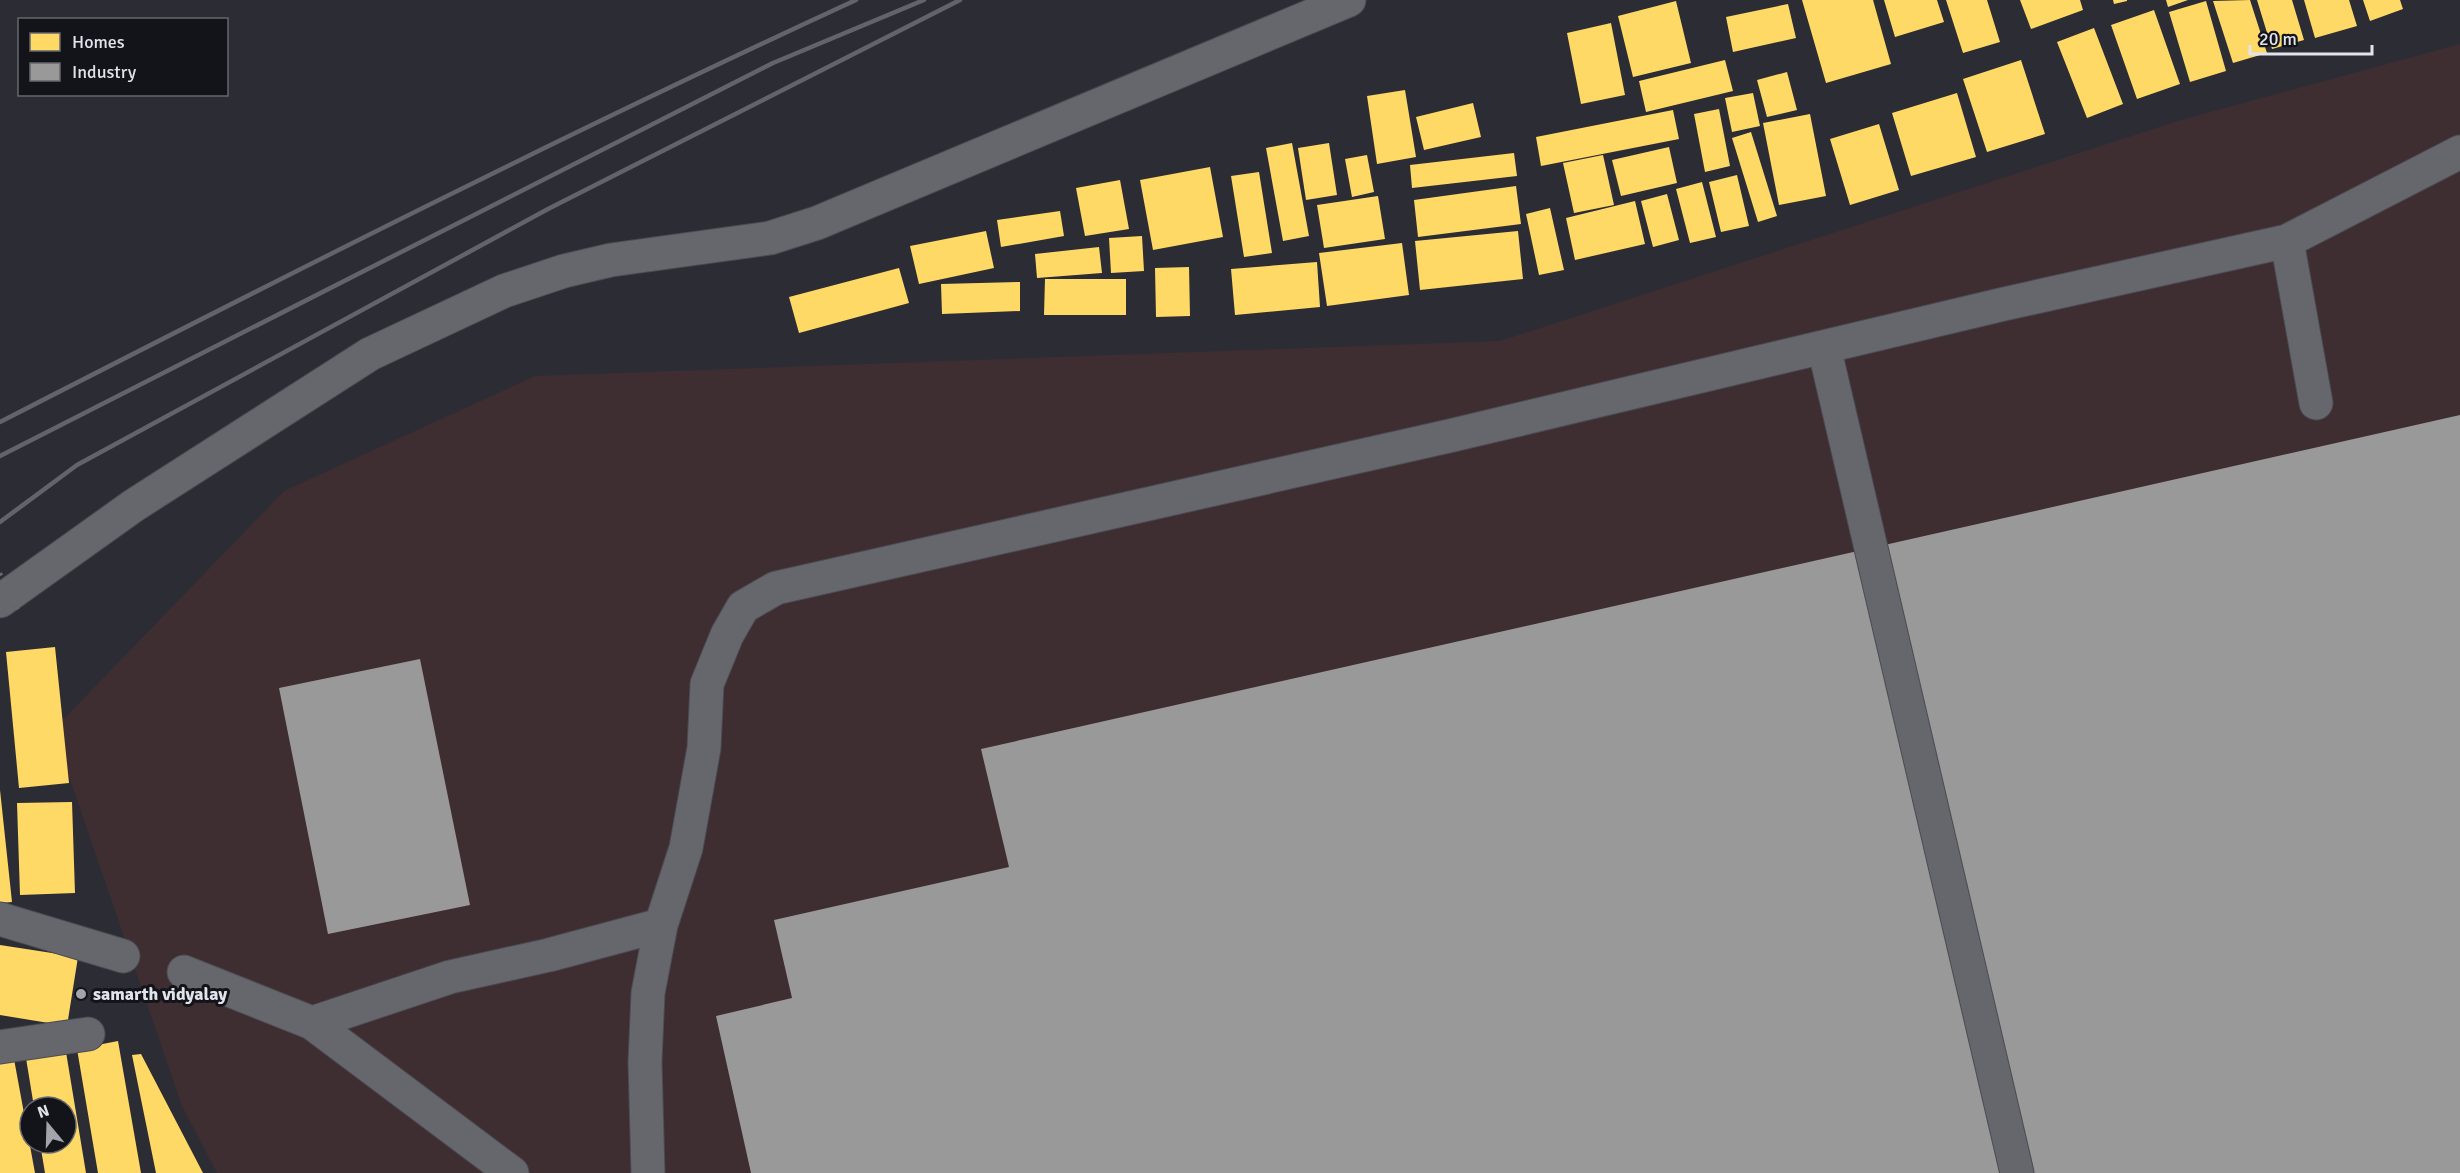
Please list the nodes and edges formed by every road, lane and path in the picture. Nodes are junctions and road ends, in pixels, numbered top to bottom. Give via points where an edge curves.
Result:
1 (1349, 0) edge
2 (2460, 152) edge
3 (2287, 241) junction
4 (1824, 347) junction
5 (2316, 403) dead end
6 (0, 573) edge
7 (9, 605) edge
8 (0, 919) edge
9 (661, 925) junction
10 (123, 956) dead end
11 (184, 972) dead end
12 (312, 1023) junction
13 (88, 1034) dead end
14 (0, 1047) edge
15 (512, 1173) edge
16 (648, 1173) edge
17 (2017, 1173) edge

1 - 7 street via 817,223 770,238 611,260 504,291 370,354 133,506
2 - 3 street
3 - 4 street
3 - 5 street
4 - 9 street via 776,588 743,607 707,684 704,748 686,848
4 - 17 street
6 - 7 path, bridge
8 - 10 street
9 - 12 street via 450,977
9 - 16 street via 648,993
11 - 12 street
12 - 15 street
13 - 14 street

